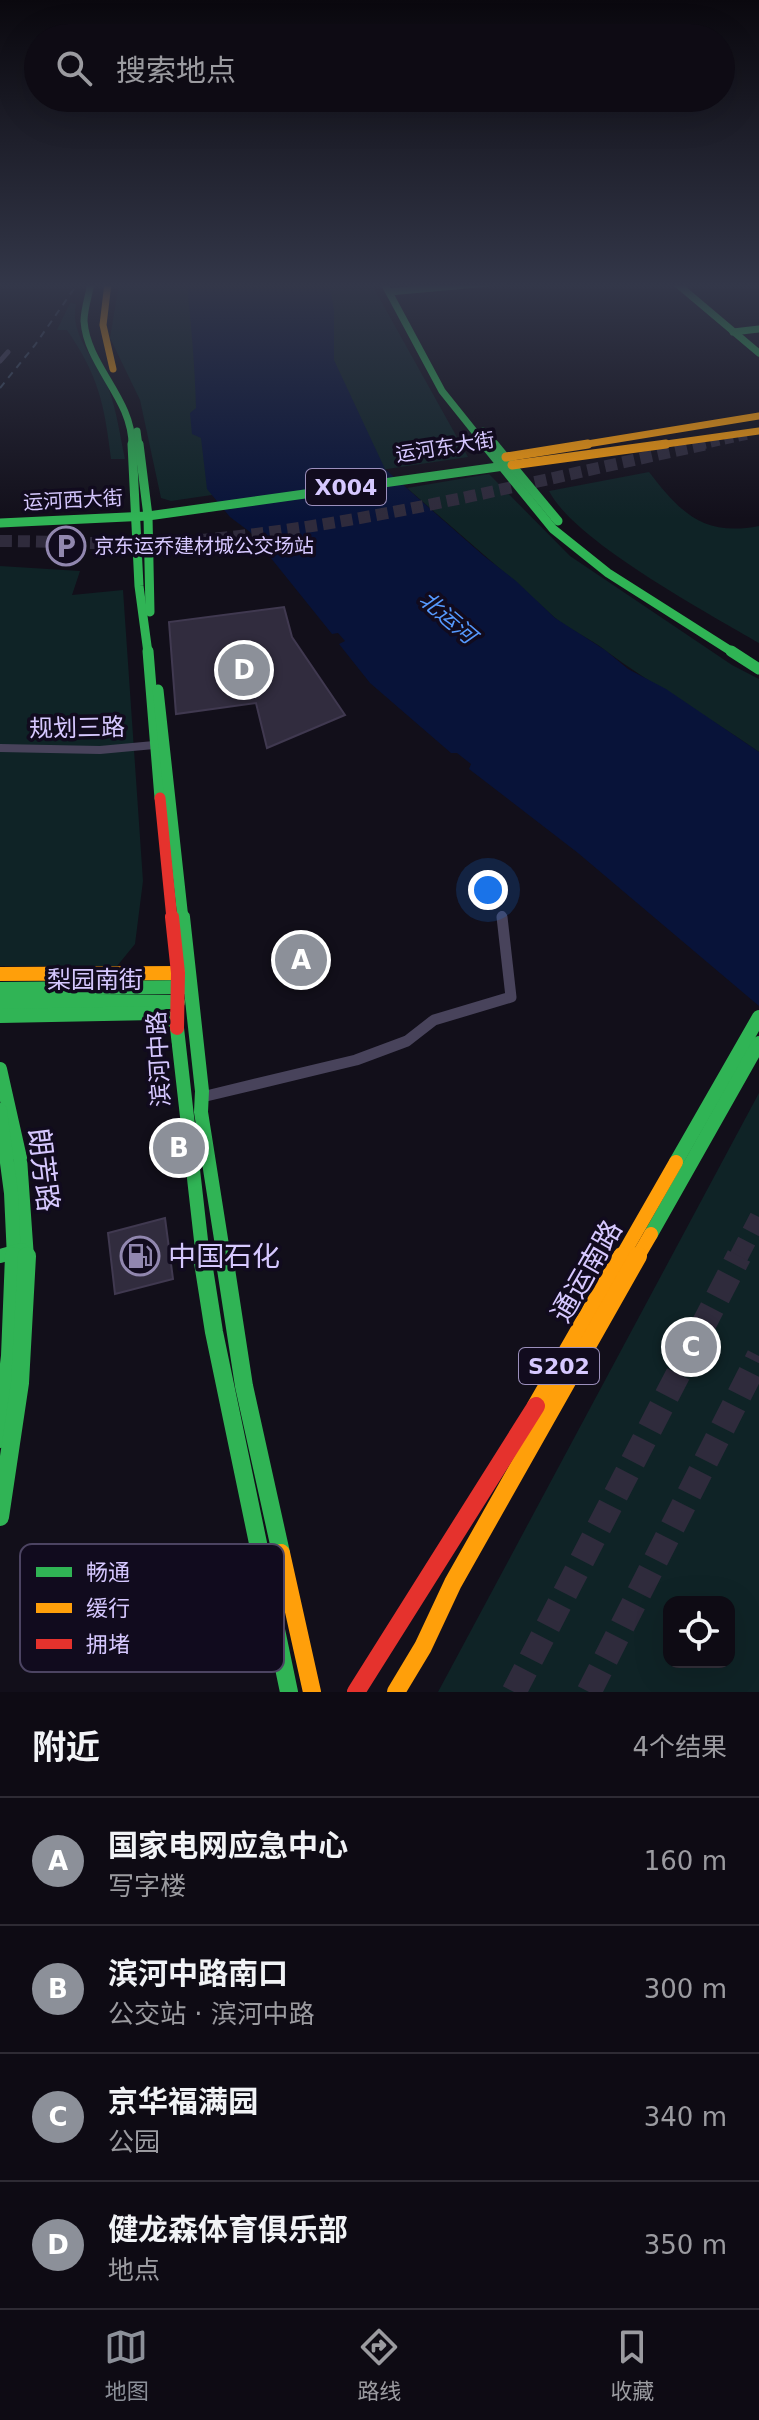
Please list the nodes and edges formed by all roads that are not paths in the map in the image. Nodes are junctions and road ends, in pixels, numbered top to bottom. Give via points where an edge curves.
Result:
1 (100, 362) edge
2 (110, 362) edge
3 (433, 362) edge
4 (759, 416) edge
5 (759, 431) edge
6 (573, 447) junction
7 (542, 461) junction
8 (504, 462) junction
9 (142, 513) junction
10 (0, 515) edge
11 (0, 523) edge
12 (759, 659) edge
13 (759, 669) edge
14 (154, 745) junction
15 (0, 748) edge
16 (502, 915) dead end
17 (178, 973) junction
18 (0, 974) edge
19 (184, 987) junction
20 (0, 989) edge
21 (184, 1002) junction
22 (1, 1008) edge
23 (759, 1017) edge
24 (177, 1022) junction
25 (759, 1043) edge
26 (0, 1069) edge
27 (202, 1097) junction
28 (0, 1110) edge
29 (22, 1250) junction
30 (0, 1256) edge
31 (0, 1439) edge
32 (0, 1517) edge
33 (258, 1544) edge
34 (279, 1544) edge
35 (284, 1566) edge
36 (284, 1668) edge
37 (289, 1692) edge
38 (312, 1692) edge
39 (356, 1692) edge
40 (396, 1692) edge

1 - 9 main road, 滨河中路 via 132,434 131,467
2 - 9 main road, 滨河中路 via 138,433
3 - 8 main road
4 - 6 main road, 运河东大街 / X004
5 - 7 main road, 运河东大街 / X004
6 - 7 main road via 535,457
6 - 8 main road, 运河东大街 / X004
7 - 8 main road, 运河东大街 / X004
8 - 9 main road, 运河东大街 / X004
8 - 12 main road via 590,551
8 - 13 main road via 553,529 586,557
9 - 10 main road, 运河西大街
9 - 11 main road, 运河西大街
9 - 14 main road, 滨河中路 via 139,586
9 - 19 main road, 滨河中路
14 - 15 street, 规划三路
14 - 17 main road, 滨河中路
16 - 27 street via 511,997 434,1020 407,1041 356,1060
17 - 18 main road
17 - 19 main road, 滨河中路
19 - 20 main road, 梨园南街
19 - 21 main road, 滨河中路
21 - 22 main road, 梨园南街
21 - 24 main road, 滨河中路
21 - 27 main road, 滨河中路
22 - 24 main road via 155,1013
23 - 39 main road, 通运南路 / S202 via 518,1437
24 - 33 main road, 滨河中路 via 195,1210 214,1332
25 - 40 main road, 通运南路 / S202
26 - 29 main road, 朗芳路 via 26,1193
27 - 34 main road, 滨河中路 via 244,1386
28 - 29 main road, 朗芳路
29 - 30 main road
29 - 31 main road, 朗芳路
29 - 32 main road, 朗芳路 via 22,1385
35 - 38 main road, 滨河中路
36 - 37 main road, 滨河中路

